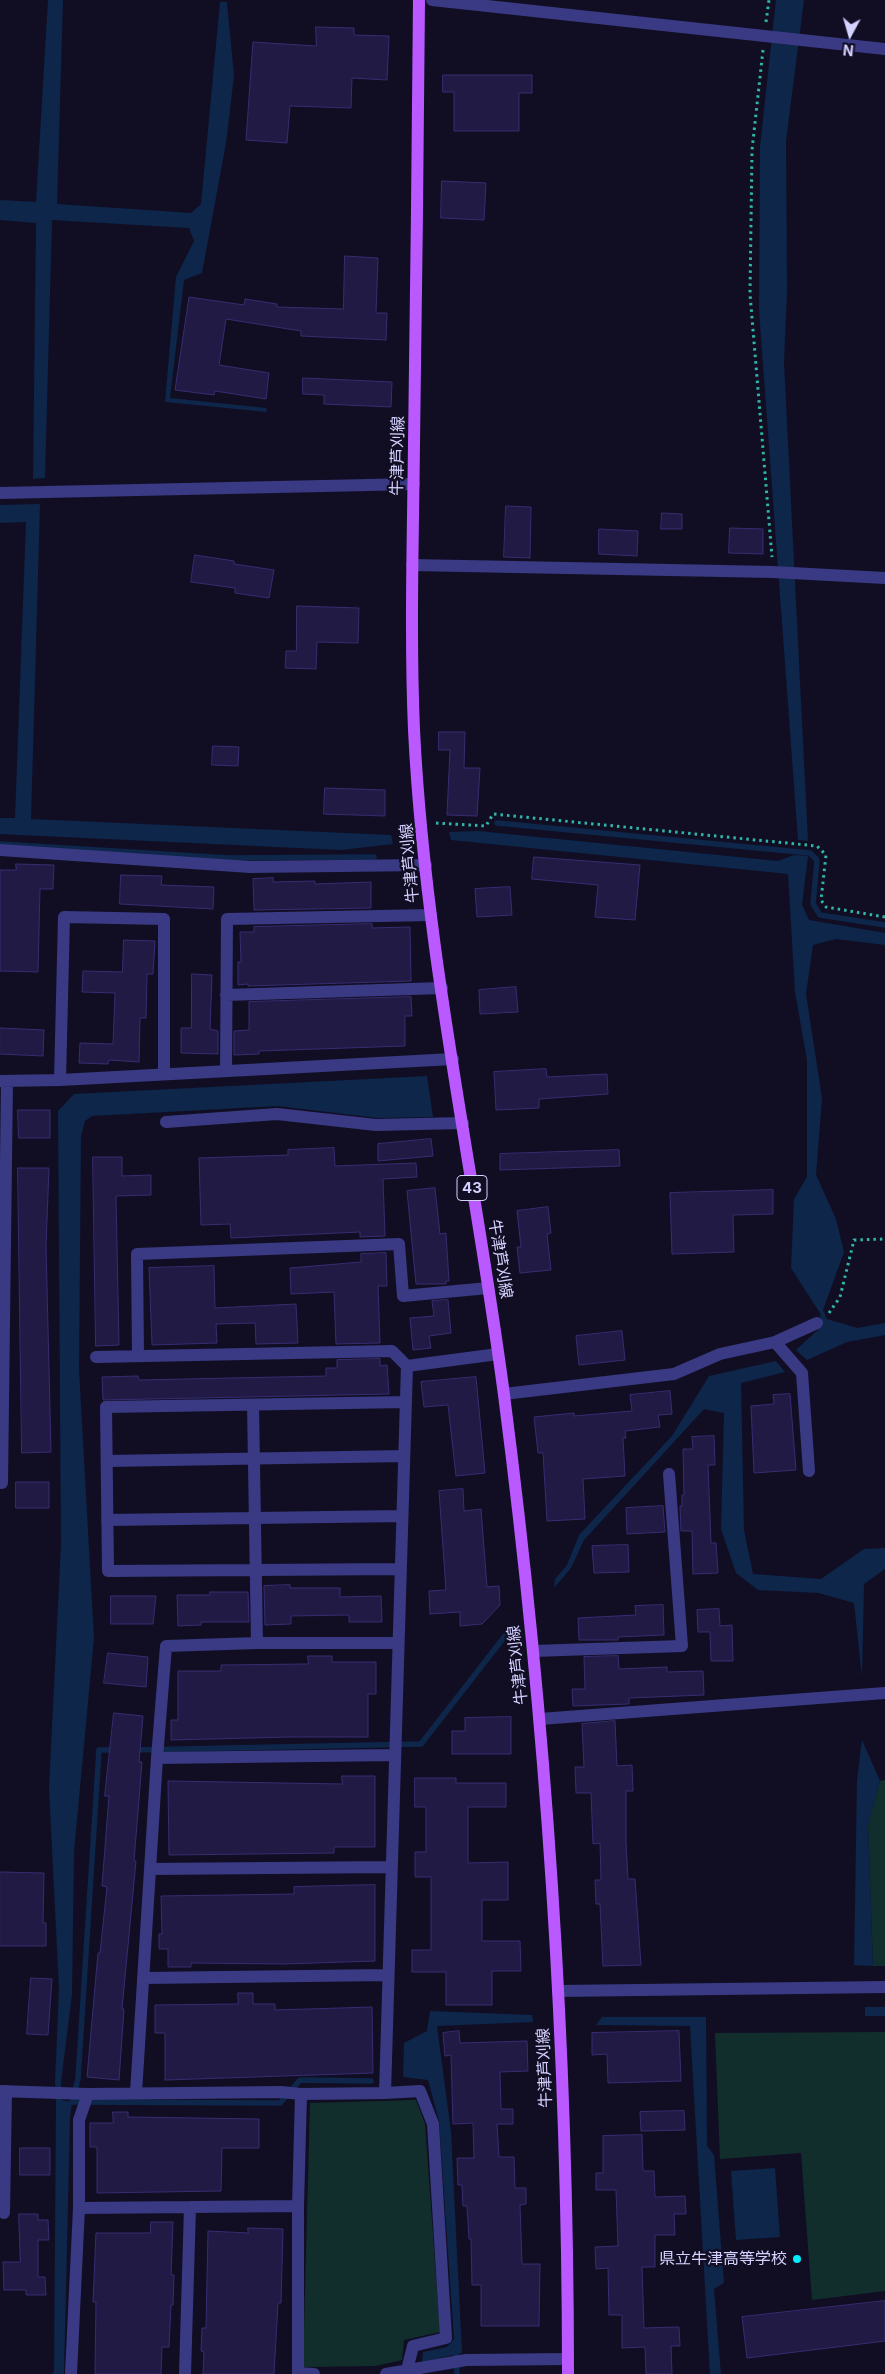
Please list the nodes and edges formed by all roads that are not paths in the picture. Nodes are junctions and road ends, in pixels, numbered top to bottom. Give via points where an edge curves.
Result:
1 (419, 0) edge
2 (432, 0) edge
3 (885, 49) edge
4 (414, 484) junction
5 (0, 493) edge
6 (412, 565) junction
7 (885, 578) edge
8 (0, 850) edge
9 (426, 865) junction
10 (431, 916) junction
11 (442, 988) junction
12 (226, 995) junction
13 (453, 1059) junction
14 (226, 1071) junction
15 (164, 1074) junction
16 (60, 1080) junction
17 (3, 1081) edge
18 (166, 1122) dead end
19 (463, 1123) junction
20 (488, 1288) junction
21 (817, 1323) dead end
22 (775, 1342) junction
23 (498, 1354) junction
24 (138, 1356) junction
25 (96, 1357) dead end
26 (406, 1366) junction
27 (1, 1387) edge
28 (504, 1394) junction
29 (406, 1402) junction
30 (253, 1405) junction
31 (404, 1456) junction
32 (254, 1457) junction
33 (106, 1461) junction
34 (809, 1472) dead end
35 (669, 1474) dead end
36 (2, 1483) dead end
37 (402, 1516) junction
38 (256, 1518) junction
39 (108, 1520) junction
40 (257, 1570) junction
41 (400, 1570) junction
42 (257, 1643) junction
43 (398, 1643) junction
44 (533, 1651) junction
45 (882, 1694) edge
46 (540, 1719) junction
47 (394, 1756) junction
48 (156, 1758) junction
49 (391, 1867) junction
50 (150, 1869) junction
51 (388, 1975) junction
52 (143, 1978) junction
53 (885, 1987) edge
54 (558, 1991) junction
55 (3, 2091) edge
56 (136, 2093) junction
57 (385, 2093) junction
58 (84, 2094) junction
59 (301, 2094) junction
60 (3, 2204) edge
61 (298, 2206) junction
62 (190, 2207) junction
63 (79, 2208) junction
64 (568, 2359) junction
65 (406, 2370) junction
66 (71, 2374) edge
67 (185, 2374) edge
68 (298, 2374) edge
69 (314, 2374) edge
70 (386, 2374) edge
71 (568, 2374) edge

1 - 4 main road, 牛津芦刈線 / 43
2 - 3 street
4 - 5 street
4 - 6 main road, 牛津芦刈線 / 43
6 - 7 street via 774,572
6 - 9 main road, 牛津芦刈線 / 43 via 414,730
8 - 9 street via 250,867
9 - 10 main road, 牛津芦刈線 / 43
10 - 11 main road, 牛津芦刈線 / 43
10 - 12 street via 226,919
11 - 12 street
11 - 13 main road, 牛津芦刈線 / 43
12 - 14 street
13 - 14 street
13 - 19 main road, 牛津芦刈線 / 43
14 - 15 street
15 - 16 street
15 - 16 street via 164,918 64,917
16 - 17 street
17 - 27 street
18 - 19 street via 277,1114 376,1125
19 - 20 main road, 牛津芦刈線 / 43
20 - 23 main road, 牛津芦刈線 / 43
20 - 24 street via 404,1296 399,1244 137,1254
21 - 22 street
22 - 28 street via 720,1354 674,1374
22 - 34 street via 802,1373
23 - 26 street
23 - 28 main road, 牛津芦刈線 / 43
24 - 25 street
24 - 26 street via 392,1351
26 - 29 street
27 - 36 street
28 - 44 main road, 牛津芦刈線 / 43
29 - 30 street
29 - 31 street
30 - 32 street
30 - 33 street via 106,1407
31 - 32 street
31 - 37 street
32 - 33 street
32 - 38 street
33 - 39 street
35 - 44 street via 682,1646
37 - 38 street
37 - 41 street
38 - 39 street
38 - 40 street
39 - 40 street via 108,1571
40 - 41 street
40 - 42 street
41 - 43 street
42 - 43 street
42 - 48 street via 166,1646
43 - 47 street
44 - 46 main road, 牛津芦刈線 / 43
45 - 46 street
46 - 54 main road, 牛津芦刈線 / 43
47 - 48 street
47 - 49 street
48 - 50 street
49 - 50 street
49 - 51 street
50 - 52 street
51 - 52 street
51 - 57 street
52 - 56 street
53 - 54 street
54 - 64 main road, 牛津芦刈線 / 43
55 - 58 street
55 - 60 street
56 - 58 street
56 - 59 street
57 - 59 street
57 - 65 street via 420,2091 433,2124 446,2338 413,2346
58 - 63 street via 79,2120
59 - 61 street
61 - 62 street
61 - 68 street
62 - 63 street
62 - 67 street
63 - 66 street
64 - 65 street via 466,2360
64 - 71 main road, 牛津芦刈線 / 43
65 - 70 street
68 - 69 street

